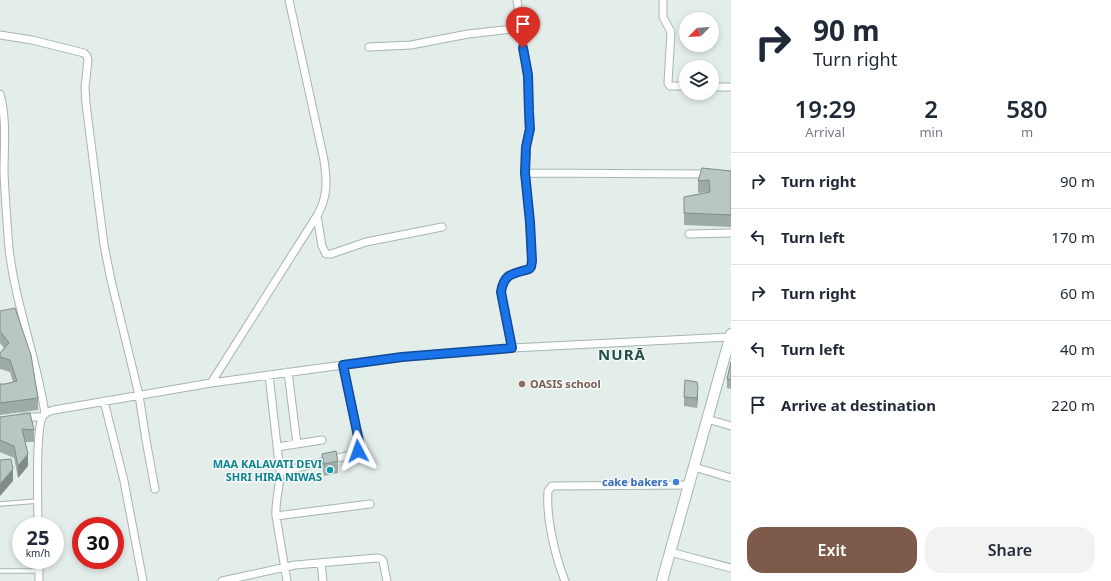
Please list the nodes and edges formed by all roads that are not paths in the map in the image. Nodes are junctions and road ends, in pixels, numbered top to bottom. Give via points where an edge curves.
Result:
1 (289, 0) edge
2 (517, 0) edge
3 (663, 0) edge
4 (521, 28) junction
5 (0, 35) edge
6 (369, 47) dead end
7 (679, 86) edge
8 (719, 87) edge
9 (731, 87) edge
10 (0, 94) edge
11 (525, 173) junction
12 (715, 174) edge
13 (317, 216) junction
14 (442, 227) dead end
15 (731, 233) edge
16 (689, 234) dead end
17 (731, 335) edge
18 (512, 348) junction
19 (729, 350) edge
20 (343, 365) junction
21 (288, 372) junction
22 (269, 375) junction
23 (211, 383) junction
24 (139, 395) junction
25 (104, 401) junction
26 (44, 415) junction
27 (14, 419) edge
28 (708, 419) junction
29 (731, 426) edge
30 (322, 440) dead end
31 (297, 444) junction
32 (277, 447) junction
33 (694, 467) junction
34 (280, 472) junction
35 (731, 478) edge
36 (689, 486) junction
37 (155, 489) dead end
38 (38, 501) junction
39 (0, 504) edge
40 (370, 504) dead end
41 (276, 516) junction
42 (38, 517) edge
43 (670, 552) junction
44 (321, 563) junction
45 (285, 567) junction
46 (731, 568) edge
47 (0, 571) edge
48 (39, 571) joint
49 (239, 579) edge
50 (39, 581) edge
51 (143, 581) edge
52 (222, 581) edge
53 (287, 581) edge
54 (323, 581) edge
55 (387, 581) edge
56 (565, 581) edge
57 (662, 581) edge

1 - 13 street via 327,179 326,194
2 - 4 street
3 - 7 street via 663,18 671,32 668,83 670,86
4 - 6 street via 468,34 411,45
4 - 11 street via 528,75 530,129
5 - 24 street via 32,40 84,53 87,56 86,104 104,245
8 - 9 street
10 - 26 street via 12,266 38,376
11 - 12 street
11 - 18 street via 531,267 505,278 501,292
13 - 14 street via 322,246 326,254 366,242
13 - 23 street
15 - 16 street
17 - 18 street
17 - 19 main road
18 - 20 street via 402,357
19 - 28 main road
20 - 21 street
20 - 34 street via 359,440 358,451 355,454
21 - 22 street
21 - 31 street
22 - 23 street
22 - 32 street
23 - 24 street
24 - 25 street
24 - 37 street
25 - 26 street via 54,410
25 - 51 street via 124,481
26 - 27 street
26 - 38 street via 38,447
28 - 29 street
28 - 33 main road
30 - 31 street
31 - 32 street
32 - 34 street
33 - 35 street
33 - 36 main road
34 - 41 street
36 - 43 main road
36 - 56 street via 552,486 548,491 548,514
38 - 39 lane
38 - 42 street
40 - 41 street
41 - 45 street
43 - 46 street
43 - 57 main road
44 - 45 street
44 - 54 street
44 - 55 street via 381,559
45 - 49 street
45 - 53 street
47 - 48 lane
48 - 50 street
49 - 52 street

